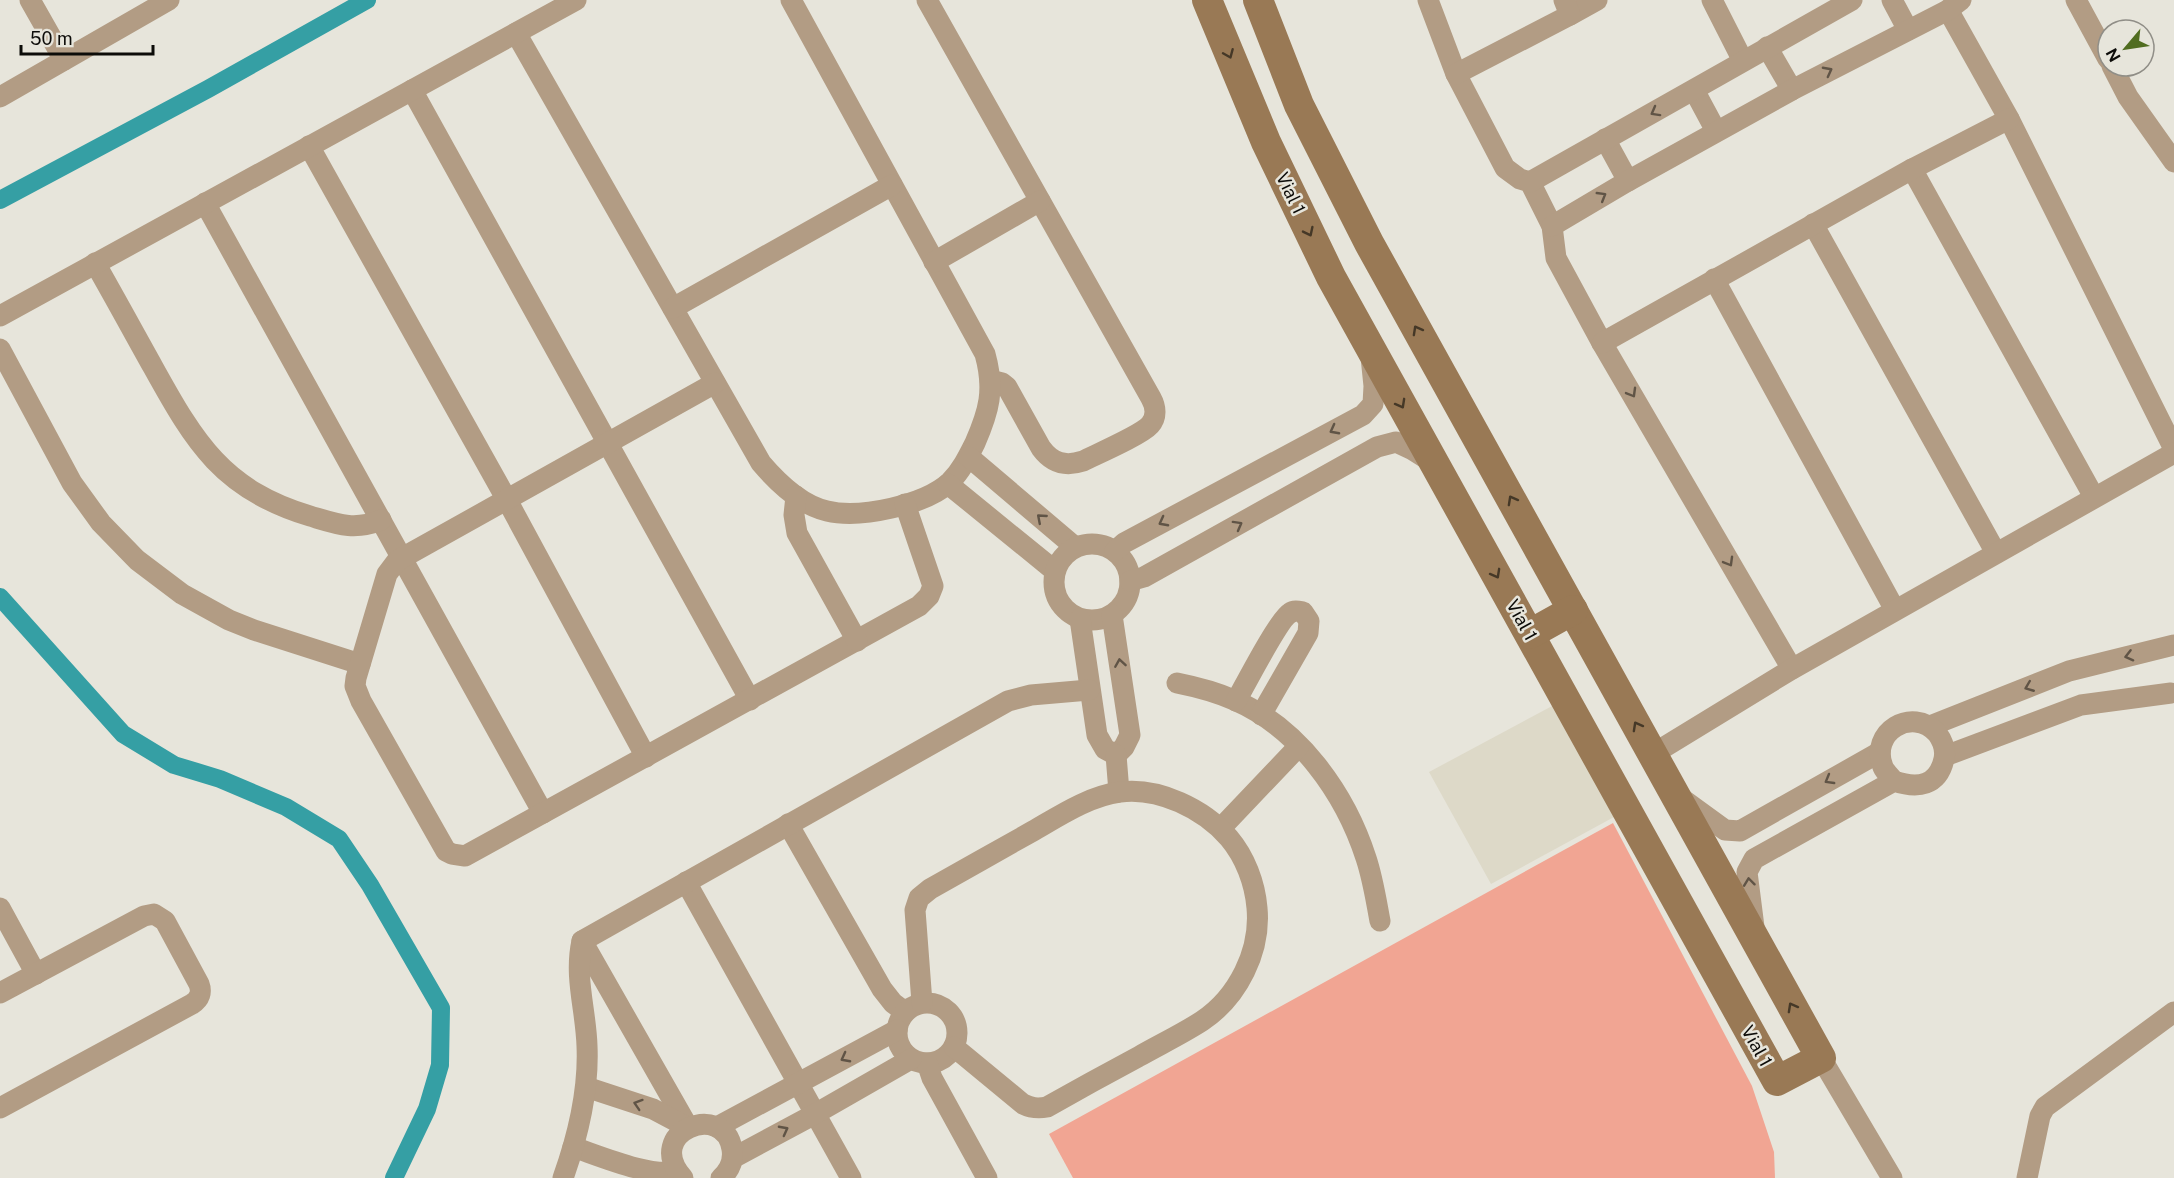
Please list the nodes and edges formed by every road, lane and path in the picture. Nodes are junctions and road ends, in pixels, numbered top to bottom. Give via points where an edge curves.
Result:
1 (30, 0) edge
2 (169, 0) edge
3 (576, 0) edge
4 (791, 0) edge
5 (927, 0) edge
6 (1207, 0) edge
7 (1258, 0) edge
8 (1428, 0) edge
9 (1597, 0) edge
10 (1712, 0) edge
11 (1852, 0) edge
12 (1892, 0) edge
13 (2076, 0) edge
14 (1955, 5) edge
15 (141, 7) edge
16 (1567, 8) edge
17 (1908, 30) junction
18 (516, 33) junction
19 (2096, 37) edge
20 (1767, 47) junction
21 (64, 60) junction
22 (1743, 61) junction
23 (1456, 74) junction
24 (2118, 78) edge
25 (412, 90) junction
26 (1694, 90) junction
27 (1792, 90) junction
28 (0, 97) edge
29 (2009, 119) junction
30 (1716, 131) junction
31 (1605, 140) junction
32 (309, 147) junction
33 (2174, 162) edge
34 (1912, 169) junction
35 (1628, 181) junction
36 (1530, 182) junction
37 (892, 185) junction
38 (1040, 201) junction
39 (206, 203) junction
40 (1813, 225) junction
41 (1552, 226) junction
42 (934, 262) junction
43 (95, 263) junction
44 (1714, 279) junction
45 (673, 308) junction
46 (0, 316) edge
47 (1602, 343) junction
48 (0, 349) edge
49 (1371, 350) junction
50 (990, 381) junction
51 (716, 383) junction
52 (608, 444) junction
53 (2174, 449) edge
54 (2174, 453) edge
55 (969, 456) junction
56 (1433, 463) junction
57 (948, 483) junction
58 (796, 496) junction
59 (2094, 497) junction
60 (507, 500) junction
61 (905, 504) junction
62 (381, 520) junction
63 (1075, 547) junction
64 (1115, 551) junction
65 (1996, 553) junction
66 (402, 558) junction
67 (1055, 571) junction
68 (1130, 582) junction
69 (1573, 610) junction
70 (1895, 610) junction
71 (1112, 615) junction
72 (1080, 619) junction
73 (1530, 634) junction
74 (857, 641) junction
75 (2174, 645) edge
76 (360, 664) junction
77 (1792, 669) junction
78 (1177, 683) dead end
79 (1089, 690) junction
80 (2173, 691) edge
81 (750, 700) junction
82 (1236, 701) junction
83 (1261, 715) junction
84 (1930, 726) junction
85 (1299, 747) junction
86 (1880, 752) junction
87 (1653, 754) junction
88 (1116, 755) junction
89 (1945, 756) junction
90 (646, 757) junction
91 (1894, 781) junction
92 (1119, 792) junction
93 (1674, 792) junction
94 (543, 813) junction
95 (788, 824) junction
96 (1221, 828) junction
97 (686, 882) junction
98 (0, 908) edge
99 (1380, 921) dead end
100 (1756, 940) junction
101 (582, 941) junction
102 (36, 974) junction
103 (0, 993) edge
104 (2174, 1012) edge
105 (908, 1015) junction
106 (954, 1047) junction
107 (1821, 1058) junction
108 (919, 1061) junction
109 (798, 1083) junction
110 (585, 1088) junction
111 (0, 1108) edge
112 (815, 1114) junction
113 (688, 1127) junction
114 (717, 1127) junction
115 (573, 1147) junction
116 (733, 1158) junction
117 (680, 1174) edge
118 (563, 1178) edge
119 (721, 1178) edge
120 (851, 1178) edge
121 (987, 1178) edge
122 (1892, 1178) edge
123 (2027, 1178) edge

1 - 21 street
2 - 15 street
3 - 18 street
4 - 37 street
5 - 38 street
6 -> 49 street, Vial 1 via 1266,142
69 -> 7 street via 1369,243 1299,105
8 - 23 street
9 - 16 street
10 - 22 street
11 - 20 street
12 - 17 street
13 - 19 street
14 - 17 street
14 - 29 street
15 - 21 street
16 - 23 street
27 -> 17 street
18 - 25 street
18 - 45 street
20 - 22 street
20 - 27 street
21 - 28 street
22 - 26 street
23 - 36 street via 1505,168
24 - 33 street
25 - 32 street
25 - 52 street
26 - 30 street
26 -> 31 street
27 - 30 street
29 - 34 street
29 - 53 street
30 - 35 street
31 - 35 street
31 - 36 street
32 - 39 street
32 - 60 street
34 - 40 street
34 - 59 street
41 -> 35 street
36 - 41 street
37 - 42 street
37 - 45 street
38 - 42 street
38 - 50 street via 1151,398 1154,416 1149,425 1135,434 1083,461 1063,464 1041,448 1007,387
39 - 43 street
39 - 62 street
40 - 44 street
40 - 65 street
41 - 47 street via 1556,258
42 - 50 street via 985,354
43 - 46 street
43 - 62 street via 184,423 216,462 255,494 288,509 354,527
44 - 47 street
44 - 70 street
45 - 51 street
47 -> 77 street
48 - 76 street via 72,483 101,523 137,560 182,594 228,620
49 -> 56 street, Vial 1
49 -> 64 street via 1373,404 1362,415
50 - 55 street via 987,415
51 - 52 street
51 - 58 street via 761,463
52 - 60 street
52 - 81 street
54 - 59 street
55 - 57 street
63 -> 55 street
68 -> 56 street via 1377,447 1396,442
56 -> 73 street, Vial 1
57 - 61 street
57 - 67 street
58 - 61 street via 827,511 870,512
58 - 74 street via 797,533
59 - 65 street
60 - 66 street
60 - 90 street
61 - 74 street via 932,591 925,602
62 - 66 street
63 - 64 street via 1089,543
63 - 67 street
64 - 68 street via 1129,570
65 - 70 street
66 - 76 street via 387,574
66 - 94 street
67 - 72 street via 1056,597
68 - 71 street via 1129,594
69 - 73 street
87 -> 69 street
70 - 77 street
71 - 72 street via 1100,620
88 -> 71 street via 1130,735
72 - 79 street
73 - 107 street, Vial 1 via 1777,1082
74 - 81 street
75 -> 84 street via 2069,671
76 - 94 street via 357,694 446,851 465,856
77 - 87 street
78 - 82 street
79 - 88 street via 1097,735 1109,753
79 - 95 street via 1008,701
80 - 89 street via 2081,705
81 - 90 street
82 - 83 street
82 - 83 street via 1280,623 1290,612 1303,612 1309,621 1308,633
83 - 85 street
84 - 86 street via 1914,721 1898,724 1885,735
84 - 89 street via 1942,739
85 - 96 street
85 - 99 street via 1331,784 1349,815 1367,859
86 - 91 street via 1883,768
86 -> 93 street via 1740,831 1725,830
87 - 93 street
88 - 92 street
89 - 91 street via 1940,772 1927,783 1910,786
90 - 94 street
100 -> 91 street via 1748,872 1754,859
92 - 96 street via 1142,792 1170,799 1201,813
92 - 105 street via 1072,809 919,898
93 - 100 street
95 - 97 street
95 - 105 street via 882,989
96 - 106 street via 1246,866 1257,903 1258,931 1240,980 1212,1013 1040,1108 1023,1104
97 - 101 street
97 - 109 street
98 - 102 street
107 -> 100 street
101 - 110 street via 578,964 587,1046
101 - 113 street
102 - 103 street
102 - 111 street via 154,914 165,921 200,992 192,1004
104 - 123 street via 2044,1107
105 - 106 street via 933,1003 943,1007 956,1025
105 - 108 street via 900,1046
105 -> 109 street
106 - 108 street via 938,1061
107 - 122 street
108 - 112 street
108 - 121 street
109 - 112 street
109 - 114 street
113 -> 110 street via 653,1109
110 - 115 street
116 -> 112 street
112 - 120 street
113 - 114 street
113 - 117 street via 680,1133 672,1151 672,1161
114 - 116 street via 732,1146
115 - 117 street via 651,1173
115 - 118 street
116 - 119 street

